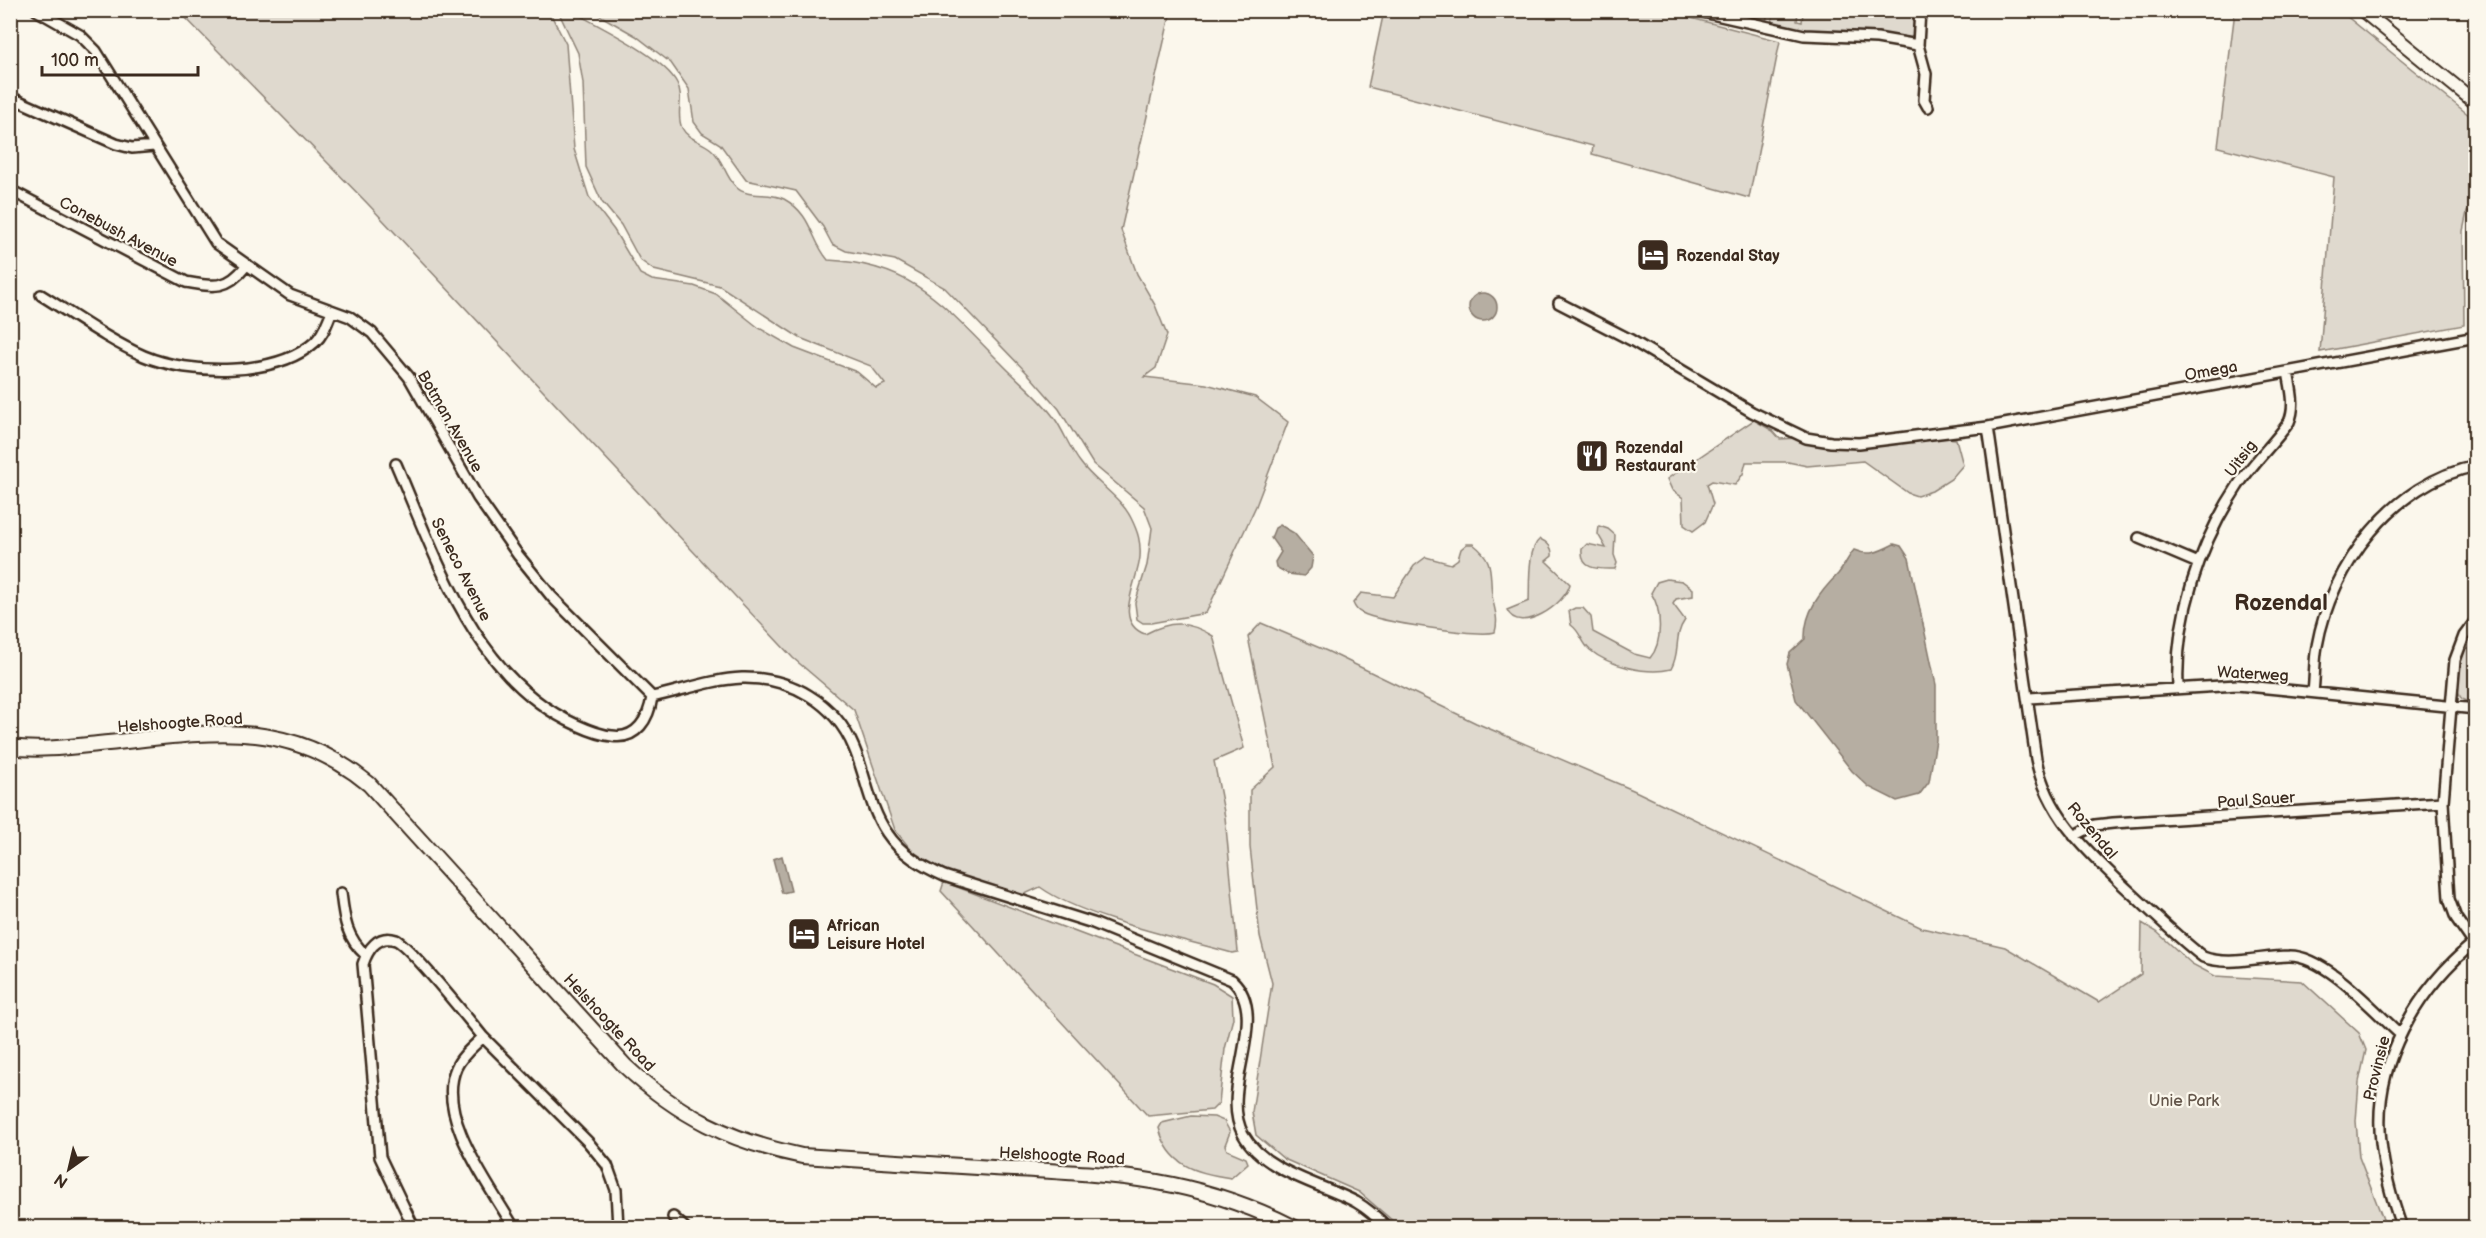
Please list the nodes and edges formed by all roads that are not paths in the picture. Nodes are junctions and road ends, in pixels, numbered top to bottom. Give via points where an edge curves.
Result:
1 (36, 10) edge
2 (1694, 10) edge
3 (1920, 10) edge
4 (2362, 10) edge
5 (1918, 45) junction
6 (10, 97) edge
7 (2475, 102) edge
8 (1928, 107) dead end
9 (154, 146) junction
10 (10, 190) edge
11 (246, 266) junction
12 (41, 295) dead end
13 (1559, 303) dead end
14 (332, 311) junction
15 (2475, 337) edge
16 (2288, 372) junction
17 (1988, 427) junction
18 (396, 464) dead end
19 (2475, 466) edge
20 (2139, 538) dead end
21 (2198, 563) junction
22 (2475, 620) edge
23 (2178, 687) junction
24 (2313, 692) junction
25 (652, 697) junction
26 (2029, 698) junction
27 (2450, 707) junction
28 (2475, 709) edge
29 (10, 747) edge
30 (2443, 802) junction
31 (2074, 836) junction
32 (341, 893) dead end
33 (2475, 944) edge
34 (366, 955) junction
35 (2400, 1034) junction
36 (483, 1037) junction
37 (673, 1216) dead end
38 (414, 1227) edge
39 (514, 1227) edge
40 (618, 1227) edge
41 (685, 1227) edge
42 (1295, 1227) edge
43 (1388, 1227) edge
44 (2402, 1227) edge

1 - 9 street, Botman Avenue via 80,35 96,51
2 - 5 street via 1804,35 1877,38
3 - 5 street
4 - 7 street
5 - 8 street via 1926,74 1924,100
6 - 9 street via 116,144 132,148
9 - 11 street, Botman Avenue via 207,233
10 - 11 street, Conebush Avenue via 186,282 218,286 230,282
11 - 14 street, Botman Avenue via 290,295
12 - 14 street via 145,356 200,369 255,366 305,350 325,330
13 - 17 street, Omega via 1631,340 1752,412 1806,438 1859,443
14 - 25 street, Botman Avenue via 362,324 409,377 478,498 518,555 552,597
15 - 16 street, Omega
16 - 17 street, Omega
16 - 21 street, Uitsig via 2293,402 2289,422 2237,486
17 - 26 street, Rozendal
18 - 25 street, Seneco Avenue via 461,608 484,644 525,692 556,716 618,737 637,730 645,721
19 - 24 street via 2446,474 2421,487 2386,515 2359,548 2327,608 2317,646
20 - 21 street
21 - 23 street, Uitsig via 2177,652
22 - 27 street via 2458,647
23 - 24 street, Waterweg via 2237,685
23 - 26 street, Waterweg
24 - 27 street, Waterweg
25 - 43 street via 738,678 791,684 825,708 842,727 854,746 872,803 886,832 903,852 923,866 1093,923 1232,980 1241,989 1248,1010 1235,1109 1245,1136 1277,1166 1359,1203
26 - 31 street, Rozendal via 2039,774 2053,805
27 - 28 street, Waterweg
27 - 30 street
29 - 42 main road, Helshoogte Road via 65,748 192,735 257,734 299,743 344,764 369,784 625,1066 666,1101 728,1136 802,1156 1136,1176 1198,1188
30 - 31 street, Paul Sauer via 2113,823 2095,825
30 - 33 street via 2449,899 2456,918
31 - 35 street, Rozendal via 2203,957 2219,962 2303,957 2340,981
32 - 34 street via 347,929 353,943
33 - 35 street, Provinsie via 2431,984
34 - 36 street via 378,941 387,939 406,947
34 - 38 street via 363,964 380,1157
35 - 44 street, Provinsie via 2385,1089 2380,1142
36 - 39 street via 455,1070 456,1122
36 - 40 street via 607,1165 616,1190
37 - 41 street

